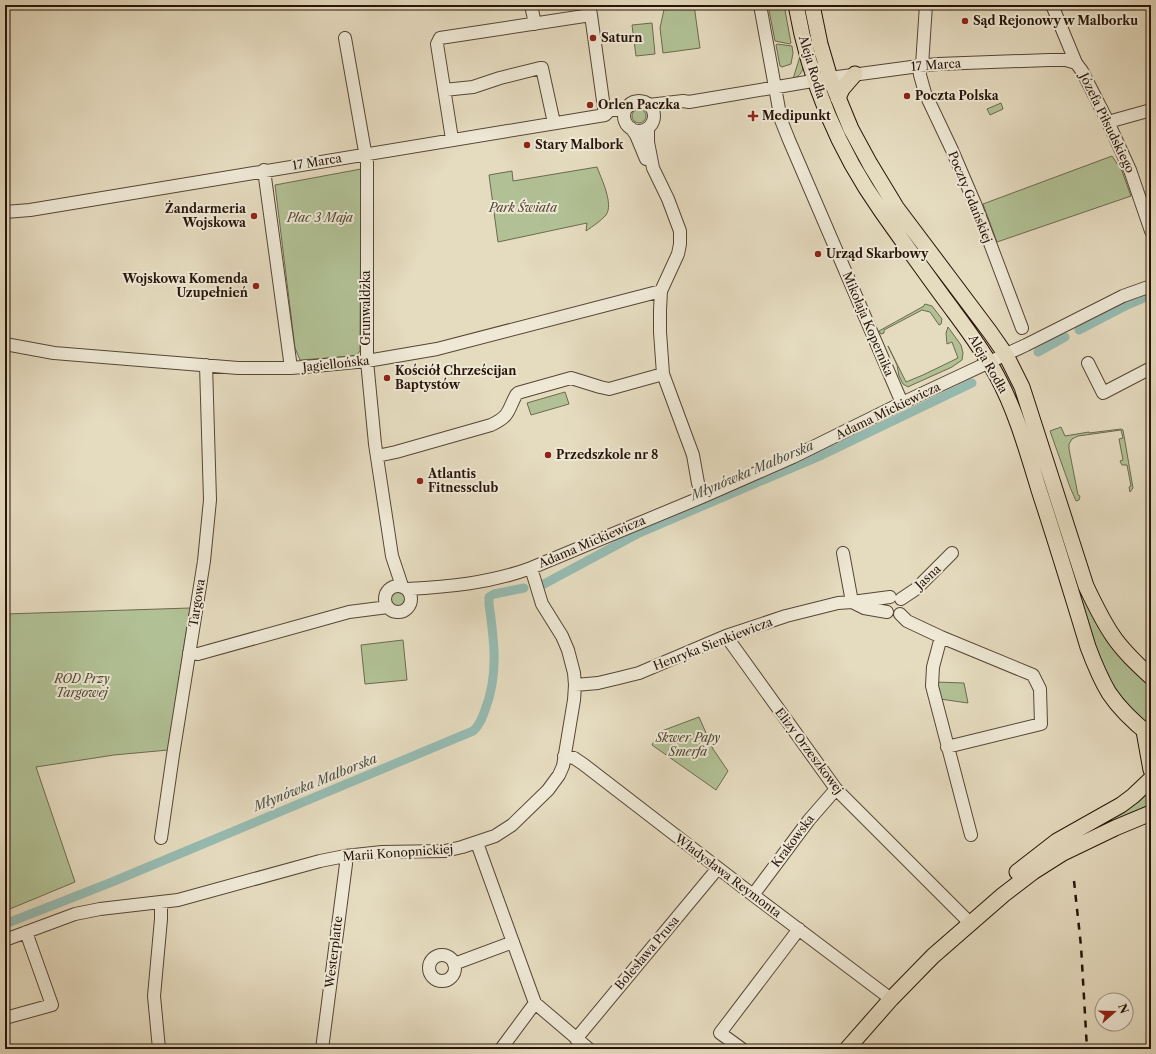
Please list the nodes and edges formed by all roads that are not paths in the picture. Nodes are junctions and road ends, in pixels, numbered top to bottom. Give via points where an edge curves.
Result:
1 (531, 5) edge
2 (760, 5) edge
3 (796, 5) edge
4 (812, 5) edge
5 (926, 5) edge
6 (1052, 5) edge
7 (590, 10) edge
8 (535, 24) junction
9 (345, 38) dead end
10 (1076, 63) junction
11 (920, 65) junction
12 (855, 74) junction
13 (830, 78) junction
14 (817, 87) junction
15 (775, 88) junction
16 (444, 90) junction
17 (838, 98) junction
18 (689, 102) junction
19 (649, 105) junction
20 (628, 107) junction
21 (1151, 110) edge
22 (604, 115) junction
23 (1108, 122) junction
24 (554, 123) junction
25 (651, 123) junction
26 (630, 127) junction
27 (452, 139) junction
28 (365, 155) junction
29 (653, 168) junction
30 (264, 170) junction
31 (5, 212) edge
32 (1151, 231) edge
33 (1151, 286) edge
34 (661, 291) junction
35 (1022, 328) dead end
36 (5, 344) edge
37 (1006, 355) junction
38 (367, 361) junction
39 (989, 362) junction
40 (1088, 363) dead end
41 (206, 365) junction
42 (291, 368) junction
43 (1151, 368) edge
44 (663, 374) junction
45 (902, 403) junction
46 (377, 456) junction
47 (702, 497) junction
48 (844, 553) dead end
49 (952, 553) dead end
50 (392, 556) junction
51 (531, 568) junction
52 (439, 587) junction
53 (404, 588) junction
54 (387, 592) junction
55 (896, 598) junction
56 (410, 602) junction
57 (852, 602) junction
58 (388, 607) junction
59 (349, 612) junction
60 (887, 612) junction
61 (900, 614) junction
62 (726, 636) junction
63 (941, 637) junction
64 (189, 653) junction
65 (1149, 673) edge
66 (575, 685) junction
67 (1148, 733) edge
68 (947, 747) junction
69 (564, 756) junction
70 (1151, 770) edge
71 (1151, 779) edge
72 (836, 789) junction
73 (1150, 814) edge
74 (971, 835) dead end
75 (161, 838) dead end
76 (477, 843) junction
77 (345, 856) junction
78 (718, 868) junction
79 (753, 896) junction
80 (161, 903) junction
81 (967, 920) junction
82 (799, 929) junction
83 (26, 932) junction
84 (5, 940) edge
85 (513, 942) junction
86 (454, 964) dead end
87 (891, 999) junction
88 (535, 1003) junction
89 (5, 1018) edge
90 (576, 1039) junction
91 (159, 1049) edge
92 (322, 1049) edge
93 (501, 1049) edge
94 (589, 1049) edge
95 (742, 1049) edge
96 (847, 1049) edge

1 - 8 street
2 - 15 street, Mikołaja Kopernika
3 - 14 main road, Aleja Rodła
4 - 13 main road, Aleja Rodła
5 - 11 street, Poczty Gdańskiej
6 - 10 street, Józefa Piłsudskiego
7 - 8 street
7 - 22 street
8 - 16 street via 440,38 437,44
9 - 28 street, Grunwaldzka
10 - 11 street, 17 Marca via 1049,60
10 - 23 street, Józefa Piłsudskiego
11 - 12 street, 17 Marca
11 - 35 street, Poczty Gdańskiej via 925,93 976,206
12 - 13 street, 17 Marca
12 - 17 main road
13 - 14 street, 17 Marca
13 - 17 main road, Aleja Rodła
14 - 15 street, 17 Marca via 797,84
14 - 39 main road, Aleja Rodła via 842,145 862,181
15 - 18 street, 17 Marca
15 - 45 street, Mikołaja Kopernika via 788,140
16 - 24 street via 473,87 542,68
16 - 27 street
17 - 37 main road, Aleja Rodła via 851,129 896,207
18 - 19 street, 17 Marca
18 - 25 street, 17 Marca via 663,112
19 - 20 street via 640,101
19 - 25 street via 654,113
20 - 22 street, 17 Marca via 610,110
20 - 26 street via 625,116
21 - 23 street
22 - 24 street, 17 Marca
22 - 26 street, 17 Marca via 622,121
23 - 32 street, Józefa Piłsudskiego via 1130,170
24 - 27 street, 17 Marca
25 - 26 street via 640,131
25 - 29 street via 648,142
26 - 29 street via 636,135 646,161
27 - 28 street, 17 Marca
28 - 30 street, 17 Marca
28 - 38 street, Grunwaldzka
29 - 34 street via 680,231 678,254
30 - 31 street, 17 Marca via 30,210
30 - 42 street
33 - 37 street, Adama Mickiewicza via 1123,296
34 - 38 street, Jagiellońska via 437,349
34 - 44 street
36 - 41 street, Jagiellońska via 54,353
37 - 39 street, Adama Mickiewicza
37 - 65 main road, Aleja Rodła via 1022,387 1086,586 1113,636
38 - 42 street, Jagiellońska
38 - 46 street, Grunwaldzka
39 - 45 street, Adama Mickiewicza
39 - 67 main road, Aleja Rodła via 1015,415 1099,675 1110,694
40 - 43 street via 1103,393
41 - 42 street, Jagiellońska
41 - 64 street, Targowa via 210,500 204,561
44 - 46 street via 609,389 571,378 521,392 516,395 507,414 491,425
44 - 47 street via 693,456
45 - 47 street, Adama Mickiewicza via 793,457
46 - 50 street, Grunwaldzka
47 - 51 street, Adama Mickiewicza
48 - 57 street
49 - 55 street, Jasna via 916,589
50 - 53 street, Grunwaldzka
50 - 54 street, Grunwaldzka
51 - 52 street, Adama Mickiewicza via 484,581
51 - 66 street, Marii Konopnickiej via 542,604 568,650
52 - 53 street, Adama Mickiewicza
52 - 56 street, Adama Mickiewicza
53 - 54 street via 395,586
53 - 56 street via 410,595
54 - 58 street via 385,599
54 - 59 street
55 - 57 street, Henryka Sienkiewicza
55 - 60 street via 887,599 884,605
55 - 61 street via 904,603
56 - 58 street via 403,611 395,611
57 - 60 street, Henryka Sienkiewicza via 864,608
57 - 62 street, Henryka Sienkiewicza via 786,616
58 - 59 street
59 - 64 street via 198,654
60 - 61 street via 892,616
61 - 63 street via 907,621
62 - 66 street, Henryka Sienkiewicza via 639,672 598,683
62 - 72 street, Elizy Orzeszkowej
63 - 68 street via 933,666 932,686
63 - 68 street via 1033,675 1040,689 1041,724
64 - 75 street, Targowa
66 - 69 street, Marii Konopnickiej
67 - 70 main road
68 - 74 street
69 - 76 street, Marii Konopnickiej via 559,775 541,798 512,825 495,836
69 - 78 street, Władysława Reymonta via 574,758
71 - 81 main road via 1121,805 1057,841 1000,886
72 - 79 street, Krakowska via 809,820
72 - 81 street, Elizy Orzeszkowej
73 - 81 main road via 1063,853
76 - 77 street, Marii Konopnickiej via 445,851 382,852
76 - 85 street
77 - 80 street, Marii Konopnickiej
77 - 92 street, Westerplatte
78 - 79 street, Władysława Reymonta
78 - 90 street, Bolesława Prusa
79 - 82 street, Władysława Reymonta
80 - 83 street, Marii Konopnickiej via 84,912
80 - 91 street via 154,996
81 - 87 main road
82 - 87 street, Władysława Reymonta
82 - 95 street via 720,1033
83 - 84 street, Marii Konopnickiej
83 - 89 street via 52,1005
85 - 86 street
85 - 88 street
87 - 96 main road
88 - 90 street
88 - 93 street
90 - 94 street

